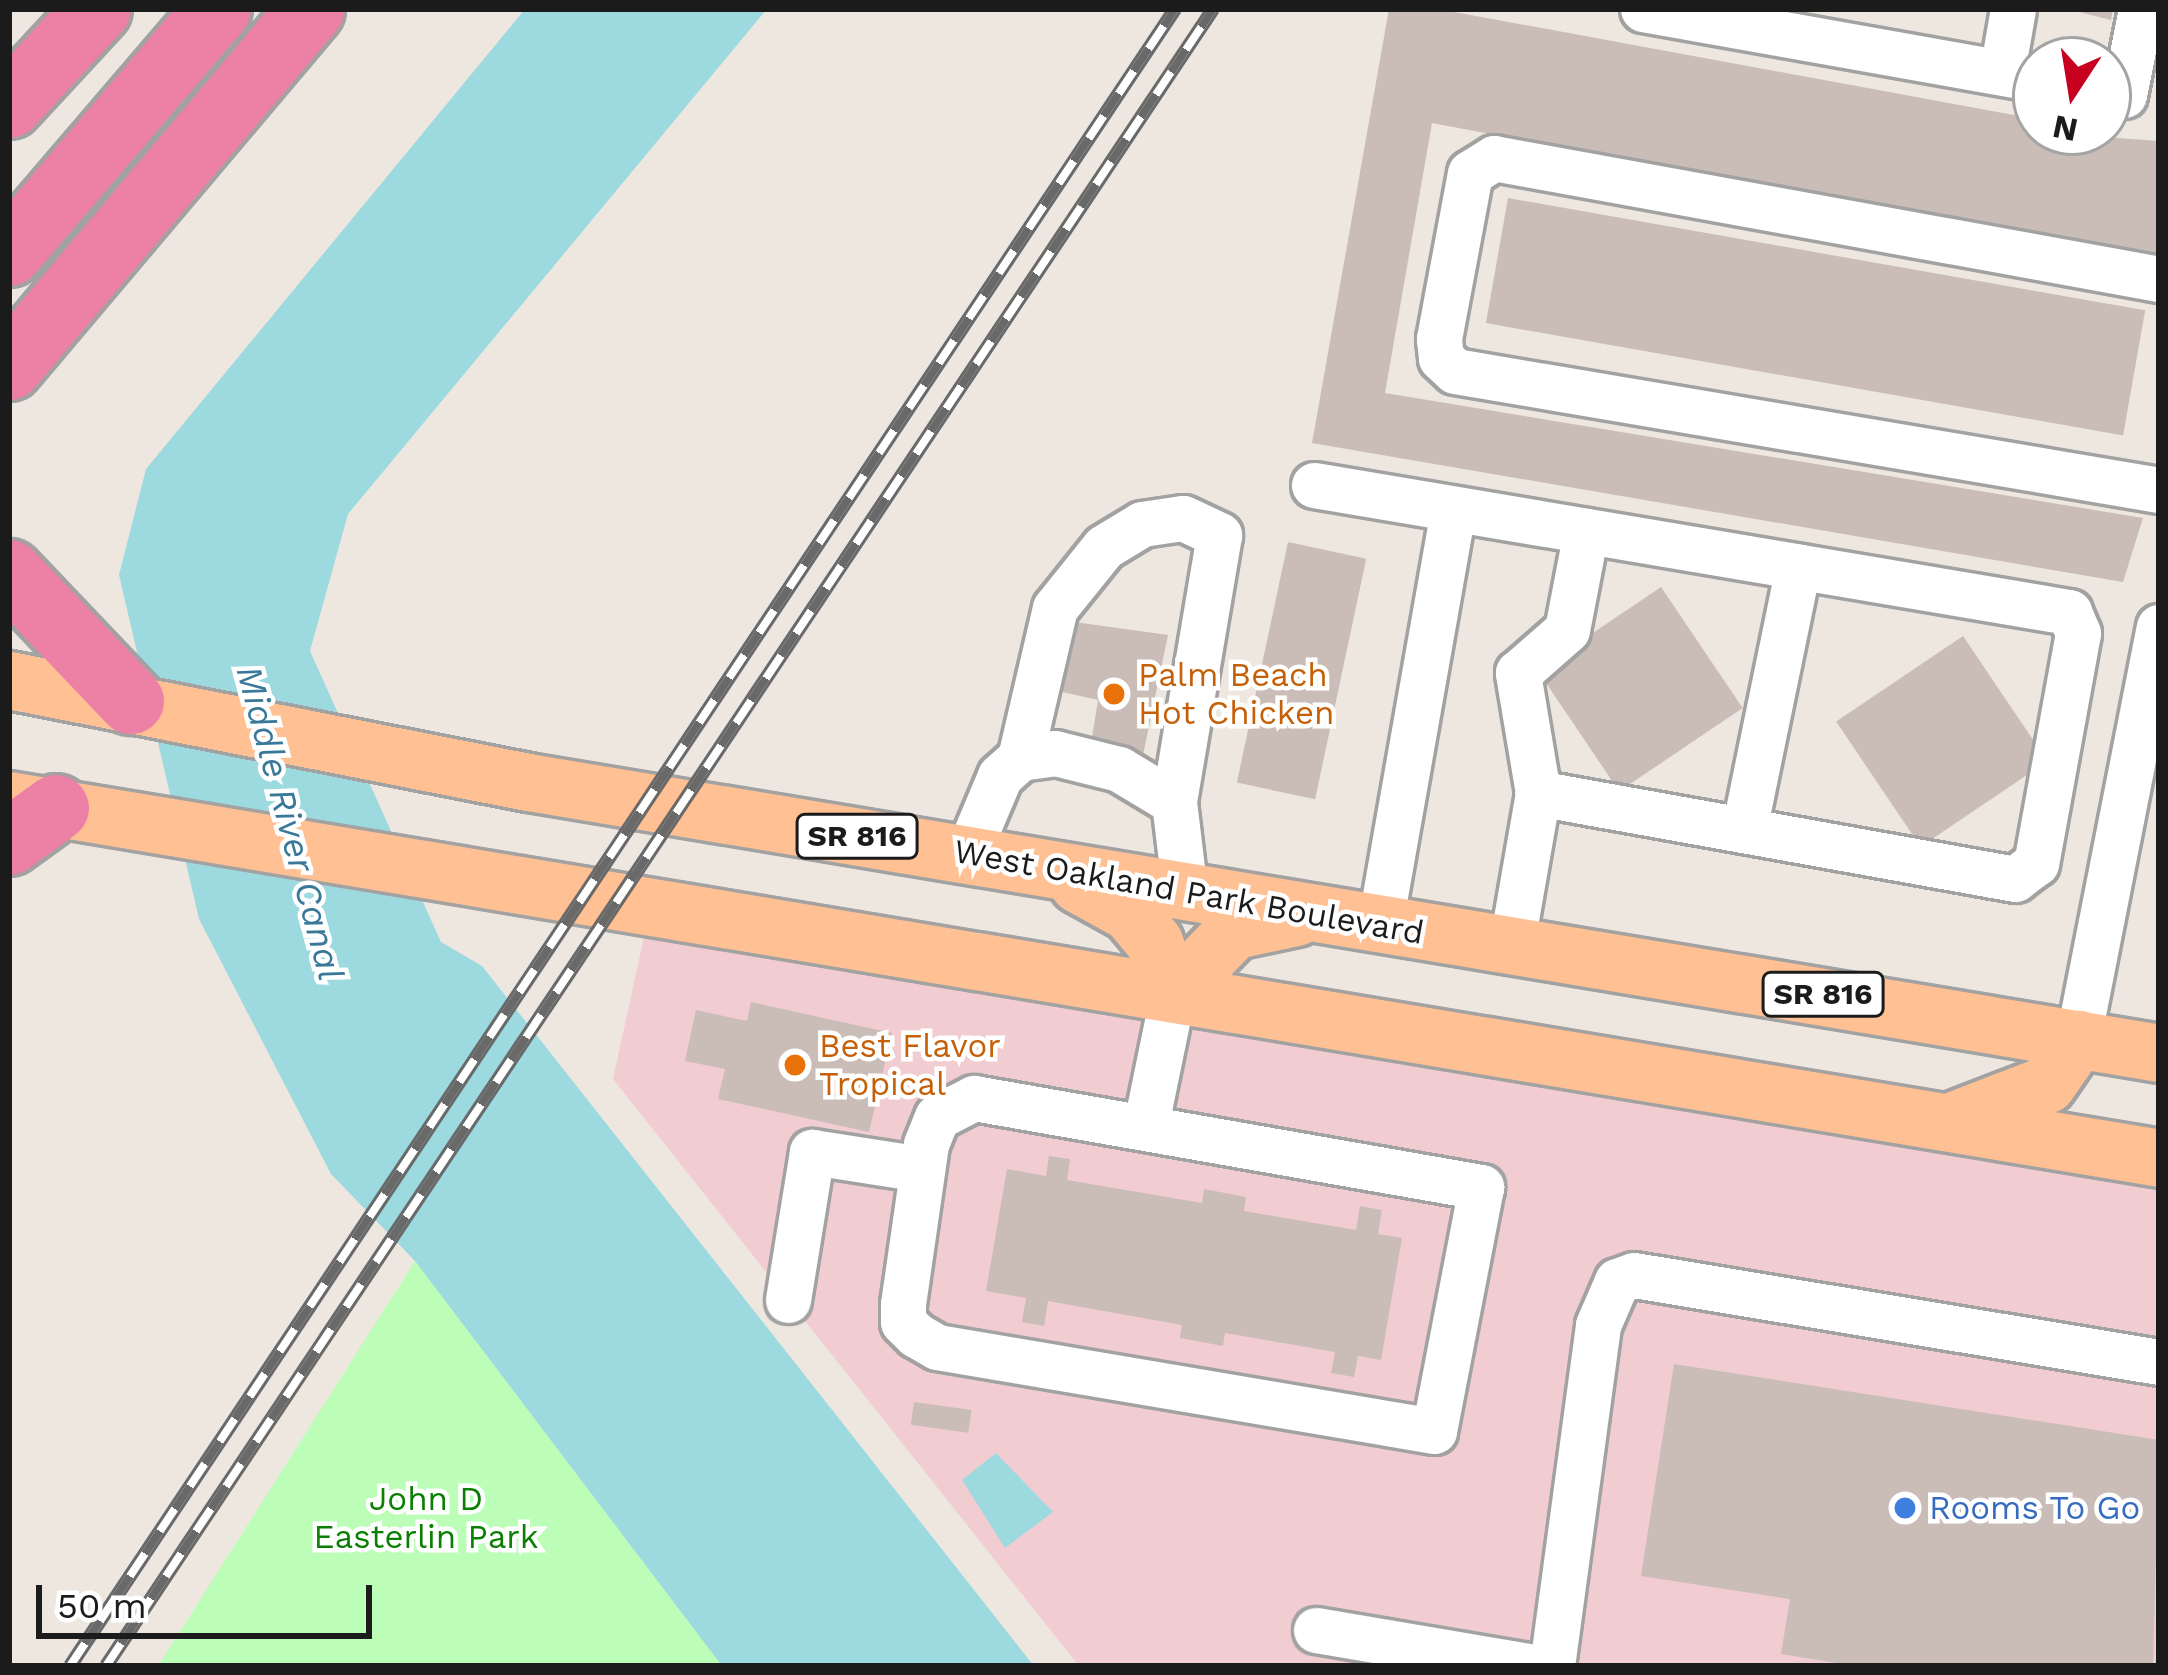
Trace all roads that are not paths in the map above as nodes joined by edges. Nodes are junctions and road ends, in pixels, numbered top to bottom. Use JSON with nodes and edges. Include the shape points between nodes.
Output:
{"nodes":[{"id":1,"x":98,"y":9,"type":"edge"},
{"id":2,"x":218,"y":9,"type":"edge"},
{"id":3,"x":311,"y":9,"type":"edge"},
{"id":4,"x":1643,"y":9,"type":"edge"},
{"id":5,"x":2141,"y":9,"type":"edge"},
{"id":6,"x":1746,"y":18,"type":"edge"},
{"id":7,"x":1875,"y":29,"type":"edge"},
{"id":8,"x":2012,"y":73,"type":"edge"},
{"id":9,"x":2132,"y":80,"type":"edge"},
{"id":10,"x":9,"y":105,"type":"edge"},
{"id":11,"x":9,"y":253,"type":"edge"},
{"id":12,"x":2159,"y":279,"type":"edge"},
{"id":13,"x":9,"y":367,"type":"edge"},
{"id":14,"x":1314,"y":485,"type":"dead end"},
{"id":15,"x":2159,"y":490,"type":"edge"},
{"id":16,"x":1453,"y":509,"type":"junction"},
{"id":17,"x":1586,"y":531,"type":"junction"},
{"id":18,"x":1798,"y":566,"type":"junction"},
{"id":19,"x":9,"y":573,"type":"edge"},
{"id":20,"x":2159,"y":627,"type":"edge"},
{"id":21,"x":9,"y":680,"type":"edge"},
{"id":22,"x":131,"y":701,"type":"junction"},
{"id":23,"x":1020,"y":758,"type":"junction"},
{"id":24,"x":1538,"y":793,"type":"junction"},
{"id":25,"x":1174,"y":802,"type":"junction"},
{"id":26,"x":45,"y":816,"type":"edge"},
{"id":27,"x":1744,"y":830,"type":"junction"},
{"id":28,"x":968,"y":854,"type":"junction"},
{"id":29,"x":1050,"y":869,"type":"junction"},
{"id":30,"x":1185,"y":893,"type":"junction"},
{"id":31,"x":1310,"y":914,"type":"junction"},
{"id":32,"x":1379,"y":924,"type":"junction"},
{"id":33,"x":1511,"y":948,"type":"junction"},
{"id":34,"x":1173,"y":993,"type":"junction"},
{"id":35,"x":2078,"y":1040,"type":"junction"},
{"id":36,"x":2159,"y":1053,"type":"edge"},
{"id":37,"x":1946,"y":1122,"type":"junction"},
{"id":38,"x":1146,"y":1124,"type":"junction"},
{"id":39,"x":2159,"y":1158,"type":"edge"},
{"id":40,"x":922,"y":1169,"type":"junction"},
{"id":41,"x":788,"y":1300,"type":"dead end"},
{"id":42,"x":2159,"y":1362,"type":"edge"},
{"id":43,"x":1316,"y":1630,"type":"dead end"},
{"id":44,"x":1528,"y":1666,"type":"edge"},
{"id":45,"x":1552,"y":1666,"type":"edge"}],
"edges":[{"from":1,"to":10,"type":"highway"},
{"from":2,"to":11,"type":"highway"},
{"from":3,"to":13,"type":"highway"},
{"from":4,"to":6,"type":"street"},
{"from":5,"to":9,"type":"street"},
{"from":6,"to":7,"type":"street"},
{"from":7,"to":8,"type":"street"},
{"from":12,"to":15,"type":"street","via":[[1494,158],[1470,173],[1438,339],[1455,371]]},
{"from":14,"to":16,"type":"street"},
{"from":16,"to":17,"type":"street"},
{"from":16,"to":32,"type":"street"},
{"from":17,"to":18,"type":"street"},
{"from":17,"to":24,"type":"street","via":[[1567,630],[1518,673]]},
{"from":18,"to":27,"type":"street"},
{"from":18,"to":27,"type":"street","via":[[2069,611],[2078,633],[2036,863],[2015,879]]},
{"from":19,"to":22,"type":"highway"},
{"from":20,"to":35,"type":"street"},
{"from":21,"to":22,"type":"main road","name":"West Oakland Park Boulevard","number":"SR 816"},
{"from":22,"to":28,"type":"main road","name":"West Oakland Park Boulevard","number":"SR 816","via":[[528,782]]},
{"from":23,"to":25,"type":"street","via":[[1055,753],[1119,769]]},
{"from":23,"to":25,"type":"street","via":[[1054,608],[1104,547],[1142,524],[1183,518],[1219,535]]},
{"from":23,"to":28,"type":"street","via":[[1000,776]]},
{"from":24,"to":27,"type":"street"},
{"from":24,"to":33,"type":"street"},
{"from":25,"to":30,"type":"street"},
{"from":26,"to":34,"type":"main road"},
{"from":28,"to":29,"type":"main road","name":"West Oakland Park Boulevard","number":"SR 816"},
{"from":29,"to":30,"type":"main road","name":"West Oakland Park Boulevard","number":"SR 816"},
{"from":29,"to":34,"type":"main road","via":[[1129,912],[1154,942]]},
{"from":30,"to":31,"type":"main road","name":"West Oakland Park Boulevard","number":"SR 816"},
{"from":31,"to":32,"type":"main road","name":"West Oakland Park Boulevard","number":"SR 816"},
{"from":31,"to":34,"type":"main road","via":[[1234,930]]},
{"from":32,"to":33,"type":"main road","name":"West Oakland Park Boulevard","number":"SR 816"},
{"from":33,"to":35,"type":"main road","name":"West Oakland Park Boulevard","number":"SR 816"},
{"from":34,"to":37,"type":"main road"},
{"from":34,"to":38,"type":"street"},
{"from":35,"to":36,"type":"main road","name":"West Oakland Park Boulevard","number":"SR 816"},
{"from":35,"to":37,"type":"main road","via":[[2047,1084]]},
{"from":37,"to":39,"type":"main road"},
{"from":38,"to":40,"type":"street","via":[[974,1098],[938,1118]]},
{"from":38,"to":40,"type":"street","via":[[1480,1186],[1434,1431],[938,1347],[903,1322]]},
{"from":40,"to":41,"type":"street","via":[[812,1152]]},
{"from":42,"to":45,"type":"street","via":[[1634,1275],[1617,1281],[1598,1325]]},
{"from":43,"to":44,"type":"street"}]}
